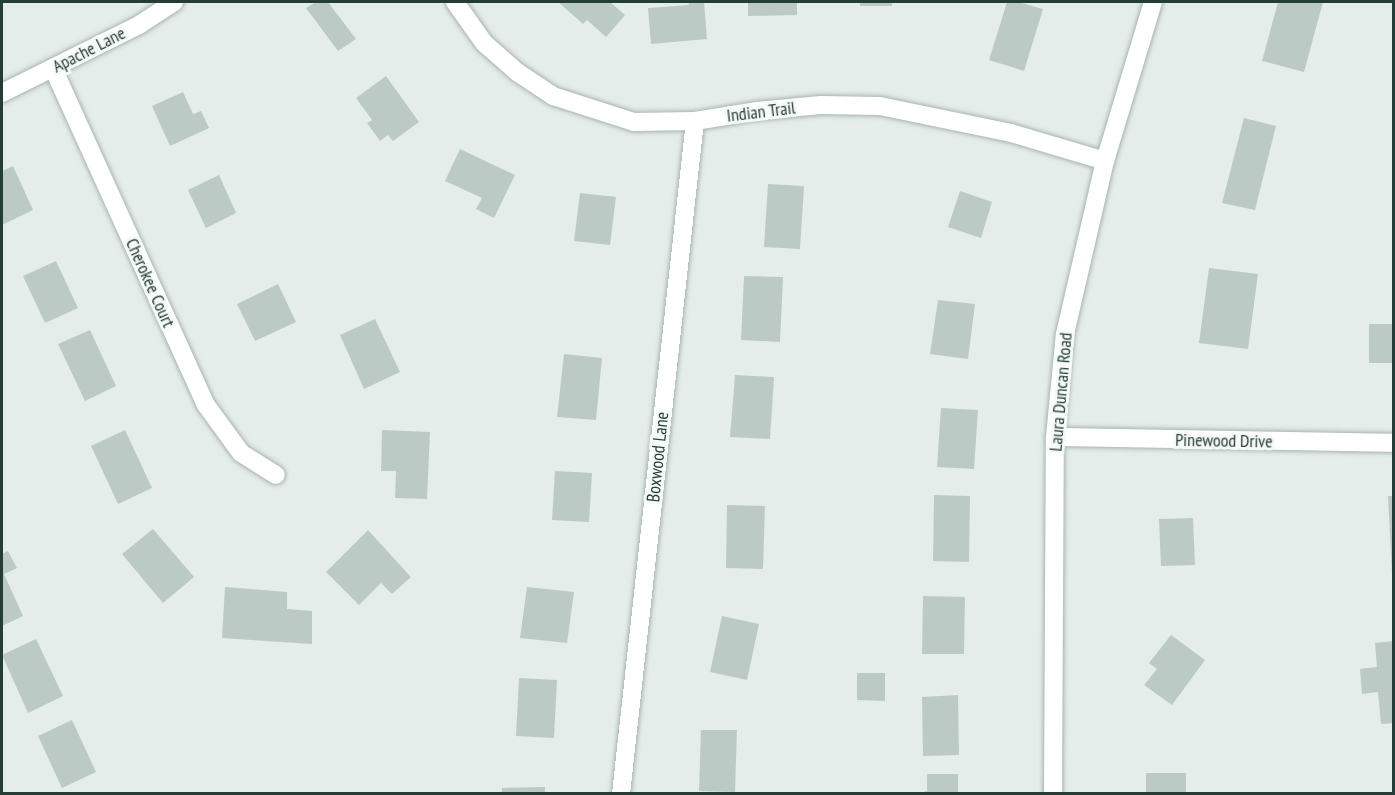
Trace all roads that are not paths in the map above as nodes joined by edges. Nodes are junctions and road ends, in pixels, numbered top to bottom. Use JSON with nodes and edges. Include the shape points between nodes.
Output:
{"nodes":[{"id":1,"x":174,"y":2,"type":"edge"},
{"id":2,"x":455,"y":2,"type":"edge"},
{"id":3,"x":1153,"y":2,"type":"edge"},
{"id":4,"x":53,"y":68,"type":"junction"},
{"id":5,"x":2,"y":93,"type":"edge"},
{"id":6,"x":695,"y":121,"type":"junction"},
{"id":7,"x":1105,"y":160,"type":"junction"},
{"id":8,"x":1055,"y":437,"type":"junction"},
{"id":9,"x":1394,"y":443,"type":"edge"},
{"id":10,"x":276,"y":475,"type":"dead end"},
{"id":11,"x":621,"y":794,"type":"edge"},
{"id":12,"x":1053,"y":794,"type":"edge"}],
"edges":[{"from":1,"to":4,"type":"street","name":"Apache Lane","via":[[139,25]]},
{"from":2,"to":6,"type":"street","name":"Indian Trail","via":[[484,43],[553,96],[634,122]]},
{"from":3,"to":7,"type":"street","name":"Laura Duncan Road"},
{"from":4,"to":5,"type":"street","name":"Apache Lane"},
{"from":4,"to":10,"type":"street","name":"Cherokee Court","via":[[206,405],[241,453]]},
{"from":6,"to":7,"type":"street","name":"Indian Trail","via":[[820,105],[880,106],[1011,133]]},
{"from":6,"to":11,"type":"street","name":"Boxwood Lane"},
{"from":7,"to":8,"type":"street","name":"Laura Duncan Road","via":[[1065,334]]},
{"from":8,"to":9,"type":"street","name":"Pinewood Drive"},
{"from":8,"to":12,"type":"street","name":"Laura Duncan Road"}]}
